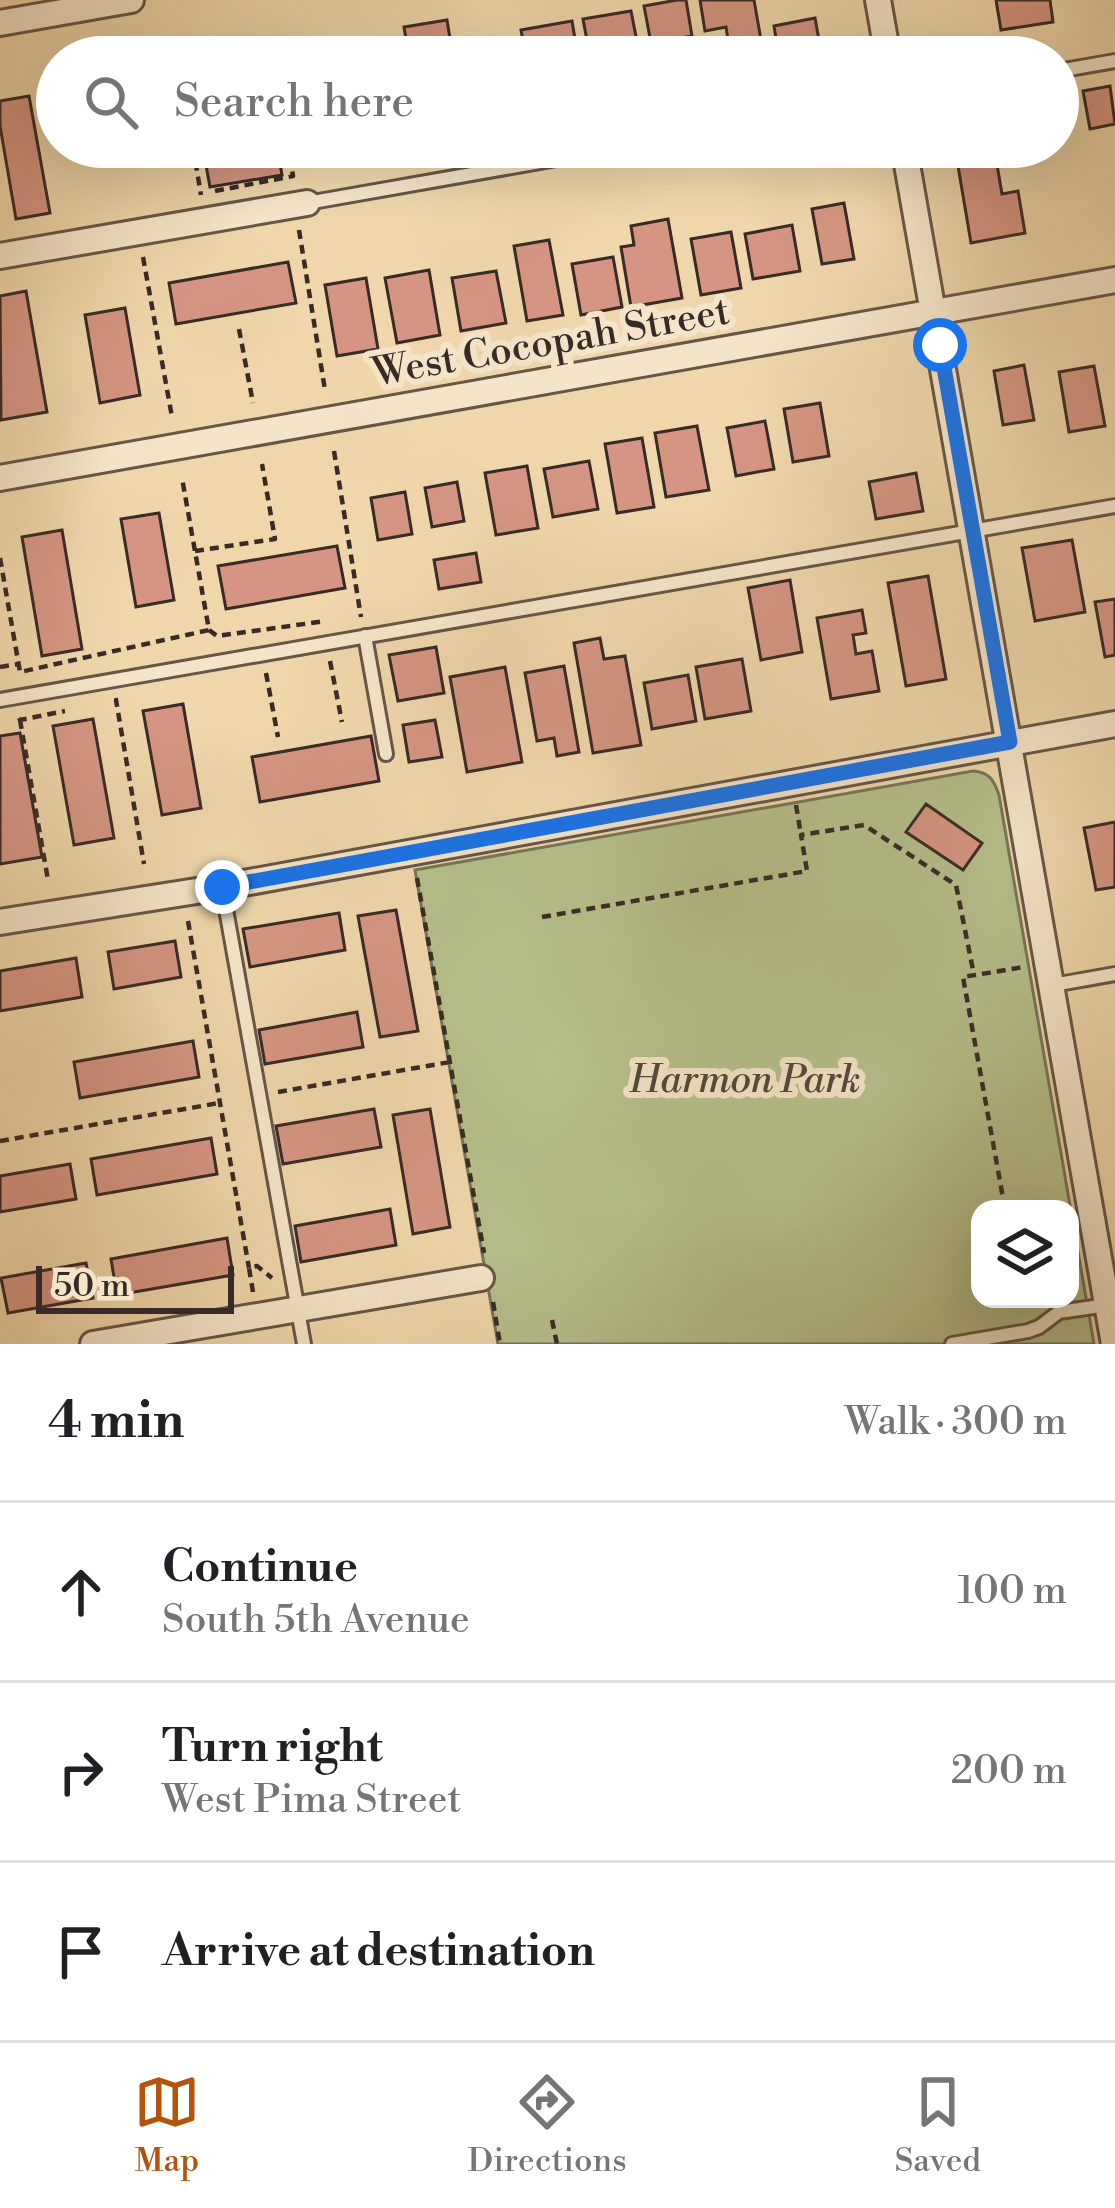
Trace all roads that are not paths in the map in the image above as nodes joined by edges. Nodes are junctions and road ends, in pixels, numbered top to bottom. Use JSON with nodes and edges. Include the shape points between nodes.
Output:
{"nodes":[{"id":1,"x":131,"y":0,"type":"edge"},
{"id":2,"x":878,"y":0,"type":"edge"},
{"id":3,"x":0,"y":23,"type":"edge"},
{"id":4,"x":884,"y":36,"type":"edge"},
{"id":5,"x":1115,"y":61,"type":"edge"},
{"id":6,"x":1079,"y":67,"type":"edge"},
{"id":7,"x":519,"y":168,"type":"edge"},
{"id":8,"x":908,"y":168,"type":"edge"},
{"id":9,"x":302,"y":211,"type":"joint"},
{"id":10,"x":0,"y":256,"type":"edge"},
{"id":11,"x":1115,"y":280,"type":"edge"},
{"id":12,"x":934,"y":311,"type":"junction"},
{"id":13,"x":0,"y":478,"type":"edge"},
{"id":14,"x":1115,"y":506,"type":"edge"},
{"id":15,"x":971,"y":531,"type":"junction"},
{"id":16,"x":365,"y":636,"type":"junction"},
{"id":17,"x":0,"y":700,"type":"edge"},
{"id":18,"x":1115,"y":724,"type":"edge"},
{"id":19,"x":1010,"y":742,"type":"junction"},
{"id":20,"x":386,"y":754,"type":"dead end"},
{"id":21,"x":222,"y":887,"type":"junction"},
{"id":22,"x":0,"y":922,"type":"edge"},
{"id":23,"x":1050,"y":974,"type":"junction"},
{"id":24,"x":1115,"y":974,"type":"edge"},
{"id":25,"x":1107,"y":1268,"type":"edge"},
{"id":26,"x":486,"y":1277,"type":"road end"},
{"id":27,"x":1106,"y":1305,"type":"junction"},
{"id":28,"x":297,"y":1309,"type":"junction"},
{"id":29,"x":93,"y":1344,"type":"edge"},
{"id":30,"x":304,"y":1344,"type":"edge"},
{"id":31,"x":952,"y":1344,"type":"edge"},
{"id":32,"x":1114,"y":1344,"type":"edge"}],
"edges":[{"from":1,"to":3,"type":"street"},
{"from":2,"to":4,"type":"street"},
{"from":5,"to":6,"type":"lane"},
{"from":7,"to":9,"type":"lane"},
{"from":8,"to":12,"type":"street"},
{"from":9,"to":10,"type":"street"},
{"from":11,"to":12,"type":"street","name":"West Cocopah Street"},
{"from":12,"to":13,"type":"street","name":"West Cocopah Street"},
{"from":12,"to":15,"type":"street"},
{"from":14,"to":15,"type":"lane"},
{"from":15,"to":16,"type":"lane"},
{"from":15,"to":19,"type":"street"},
{"from":16,"to":17,"type":"lane"},
{"from":16,"to":20,"type":"lane"},
{"from":18,"to":19,"type":"street"},
{"from":19,"to":21,"type":"street"},
{"from":19,"to":23,"type":"street"},
{"from":21,"to":22,"type":"street"},
{"from":21,"to":28,"type":"lane"},
{"from":23,"to":24,"type":"lane"},
{"from":23,"to":25,"type":"street"},
{"from":25,"to":27,"type":"street"},
{"from":26,"to":28,"type":"street"},
{"from":27,"to":31,"type":"lane"},
{"from":27,"to":32,"type":"street"},
{"from":28,"to":29,"type":"street"},
{"from":28,"to":30,"type":"lane"}]}
